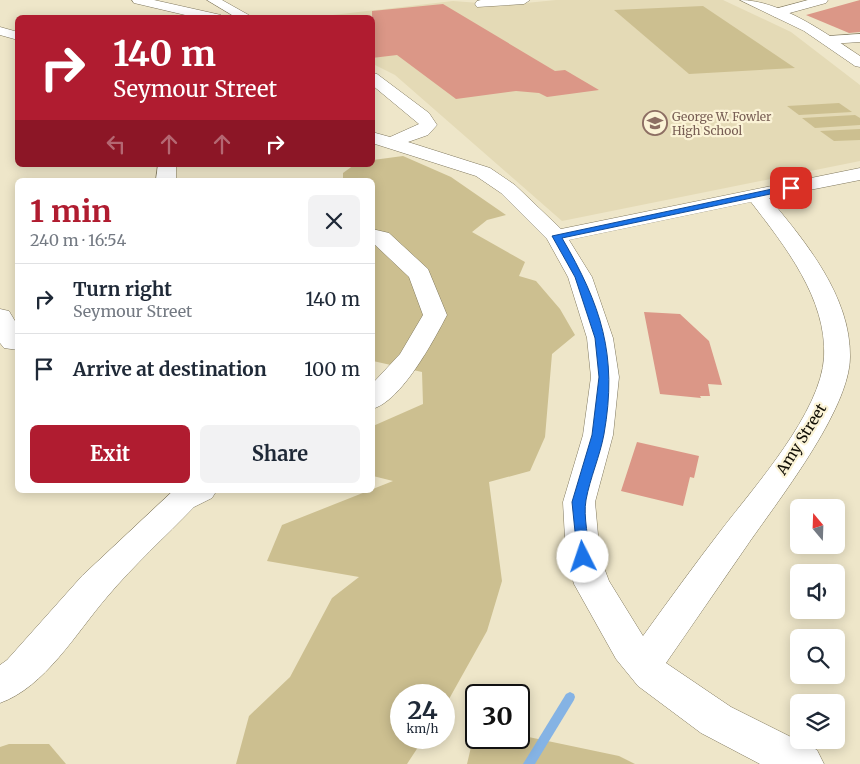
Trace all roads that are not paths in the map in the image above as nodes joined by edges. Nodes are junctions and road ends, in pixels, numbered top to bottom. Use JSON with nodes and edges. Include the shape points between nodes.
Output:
{"nodes":[{"id":1,"x":138,"y":0,"type":"edge"},
{"id":2,"x":213,"y":0,"type":"edge"},
{"id":3,"x":524,"y":0,"type":"edge"},
{"id":4,"x":746,"y":0,"type":"edge"},
{"id":5,"x":822,"y":0,"type":"edge"},
{"id":6,"x":481,"y":4,"type":"dead end"},
{"id":7,"x":776,"y":6,"type":"edge"},
{"id":8,"x":203,"y":15,"type":"edge"},
{"id":9,"x":244,"y":15,"type":"edge"},
{"id":10,"x":0,"y":31,"type":"edge"},
{"id":11,"x":15,"y":35,"type":"edge"},
{"id":12,"x":860,"y":38,"type":"edge"},
{"id":13,"x":829,"y":40,"type":"junction"},
{"id":14,"x":860,"y":63,"type":"edge"},
{"id":15,"x":375,"y":79,"type":"edge"},
{"id":16,"x":375,"y":138,"type":"edge"},
{"id":17,"x":392,"y":142,"type":"junction"},
{"id":18,"x":860,"y":174,"type":"edge"},
{"id":19,"x":756,"y":195,"type":"junction"},
{"id":20,"x":375,"y":235,"type":"edge"},
{"id":21,"x":556,"y":236,"type":"junction"},
{"id":22,"x":15,"y":312,"type":"edge"},
{"id":23,"x":0,"y":315,"type":"edge"},
{"id":24,"x":15,"y":343,"type":"edge"},
{"id":25,"x":375,"y":398,"type":"edge"},
{"id":26,"x":195,"y":493,"type":"edge"},
{"id":27,"x":644,"y":664,"type":"junction"},
{"id":28,"x":0,"y":686,"type":"edge"},
{"id":29,"x":802,"y":764,"type":"edge"}],
"edges":[{"from":1,"to":8,"type":"street"},
{"from":2,"to":9,"type":"street"},
{"from":3,"to":6,"type":"street"},
{"from":4,"to":7,"type":"street"},
{"from":5,"to":7,"type":"street"},
{"from":7,"to":13,"type":"street"},
{"from":10,"to":11,"type":"street"},
{"from":12,"to":13,"type":"street"},
{"from":13,"to":14,"type":"street"},
{"from":15,"to":17,"type":"street","via":[[423,117],[428,125],[422,131]]},
{"from":16,"to":17,"type":"street"},
{"from":17,"to":21,"type":"street","via":[[483,172],[508,189]]},
{"from":18,"to":19,"type":"street"},
{"from":19,"to":21,"type":"street"},
{"from":19,"to":27,"type":"street","name":"Amy Street","via":[[784,229],[815,276],[832,324],[837,359],[827,398],[780,474]]},
{"from":20,"to":25,"type":"street","via":[[420,274],[436,315],[411,358]]},
{"from":21,"to":27,"type":"street","via":[[580,277],[600,338],[605,377],[598,435],[579,502],[583,557],[592,584],[630,648]]},
{"from":22,"to":23,"type":"street"},
{"from":23,"to":24,"type":"street"},
{"from":26,"to":28,"type":"street","via":[[183,499],[95,586],[21,672]]},
{"from":27,"to":29,"type":"street","via":[[652,674],[716,720]]}]}
